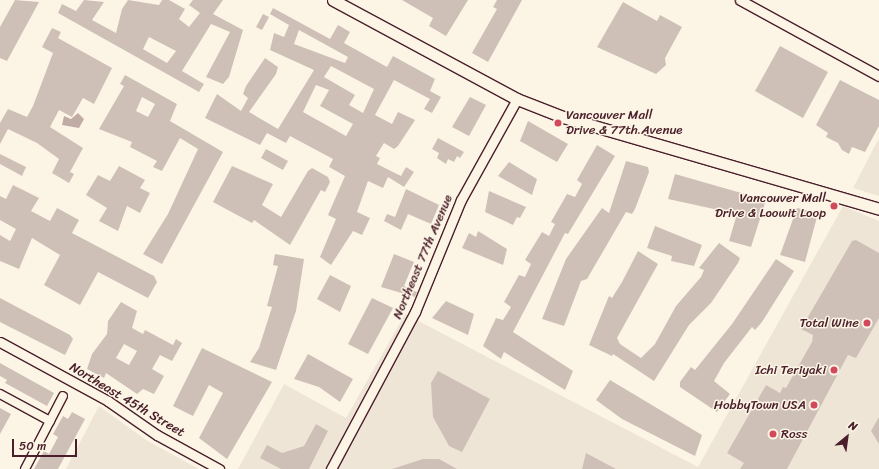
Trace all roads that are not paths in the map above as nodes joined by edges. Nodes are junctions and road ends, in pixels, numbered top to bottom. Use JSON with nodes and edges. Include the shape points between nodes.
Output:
{"nodes":[{"id":1,"x":333,"y":0,"type":"edge"},
{"id":2,"x":740,"y":0,"type":"edge"},
{"id":3,"x":879,"y":76,"type":"edge"},
{"id":4,"x":517,"y":99,"type":"junction"},
{"id":5,"x":879,"y":209,"type":"edge"},
{"id":6,"x":0,"y":342,"type":"edge"},
{"id":7,"x":0,"y":394,"type":"edge"},
{"id":8,"x":63,"y":396,"type":"dead end"},
{"id":9,"x":50,"y":421,"type":"junction"},
{"id":10,"x":25,"y":469,"type":"edge"},
{"id":11,"x":219,"y":469,"type":"edge"},
{"id":12,"x":331,"y":469,"type":"edge"}],
"edges":[{"from":1,"to":4,"type":"main road"},
{"from":2,"to":3,"type":"street"},
{"from":4,"to":5,"type":"main road","via":[[611,133]]},
{"from":4,"to":12,"type":"street","name":"Northeast 77th Avenue","via":[[461,200],[415,312]]},
{"from":6,"to":11,"type":"street","name":"Northeast 45th Street","via":[[108,401],[157,435]]},
{"from":7,"to":9,"type":"street"},
{"from":8,"to":9,"type":"street"},
{"from":9,"to":10,"type":"street"}]}
